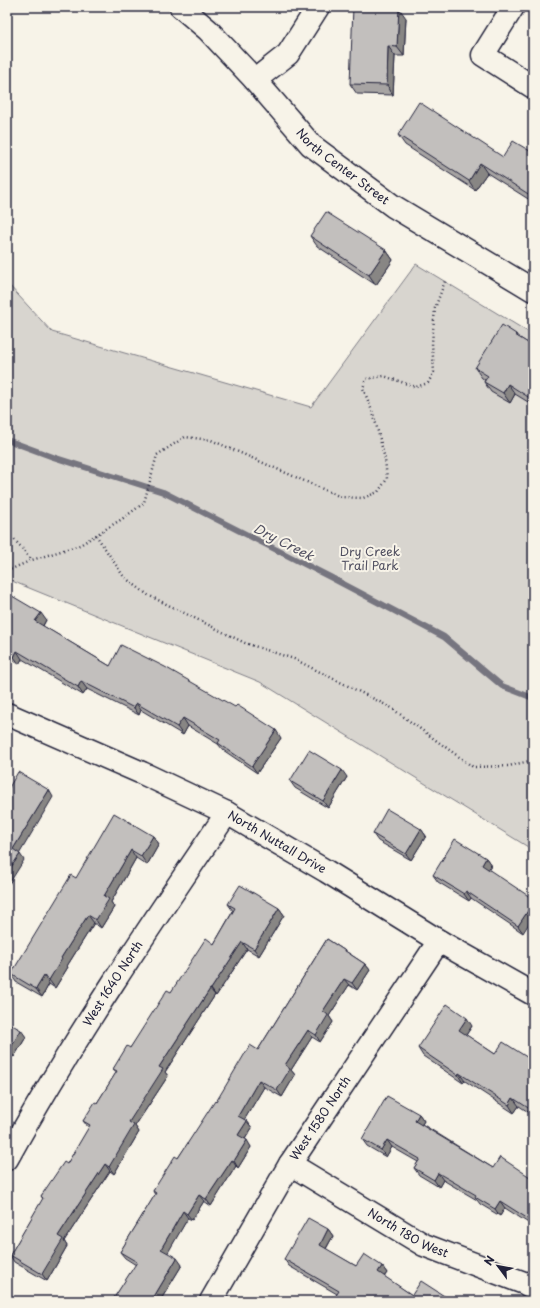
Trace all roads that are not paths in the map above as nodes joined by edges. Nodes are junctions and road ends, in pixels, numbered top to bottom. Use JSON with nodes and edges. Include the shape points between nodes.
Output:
{"nodes":[{"id":1,"x":181,"y":7,"type":"edge"},
{"id":2,"x":318,"y":7,"type":"edge"},
{"id":3,"x":513,"y":7,"type":"edge"},
{"id":4,"x":255,"y":80,"type":"junction"},
{"id":5,"x":533,"y":87,"type":"edge"},
{"id":6,"x":533,"y":290,"type":"edge"},
{"id":7,"x":7,"y":714,"type":"edge"},
{"id":8,"x":227,"y":813,"type":"junction"},
{"id":9,"x":439,"y":941,"type":"junction"},
{"id":10,"x":533,"y":994,"type":"edge"},
{"id":11,"x":7,"y":1159,"type":"edge"},
{"id":12,"x":290,"y":1164,"type":"junction"},
{"id":13,"x":533,"y":1288,"type":"edge"},
{"id":14,"x":211,"y":1301,"type":"edge"}],
"edges":[{"from":1,"to":4,"type":"street","name":"North Center Street","via":[[208,30]]},
{"from":2,"to":4,"type":"street","via":[[288,54]]},
{"from":3,"to":5,"type":"street","via":[[482,55]]},
{"from":4,"to":6,"type":"street","name":"North Center Street","via":[[311,145],[393,206]]},
{"from":7,"to":8,"type":"street","name":"North Nuttall Drive"},
{"from":8,"to":9,"type":"street","name":"North Nuttall Drive"},
{"from":8,"to":11,"type":"street","name":"West 1640 North","via":[[126,961],[37,1105]]},
{"from":9,"to":10,"type":"street","name":"North Nuttall Drive"},
{"from":9,"to":12,"type":"street","name":"West 1580 North"},
{"from":12,"to":13,"type":"street","name":"North 180 West","via":[[424,1245]]},
{"from":12,"to":14,"type":"street","name":"West 1580 North"}]}
